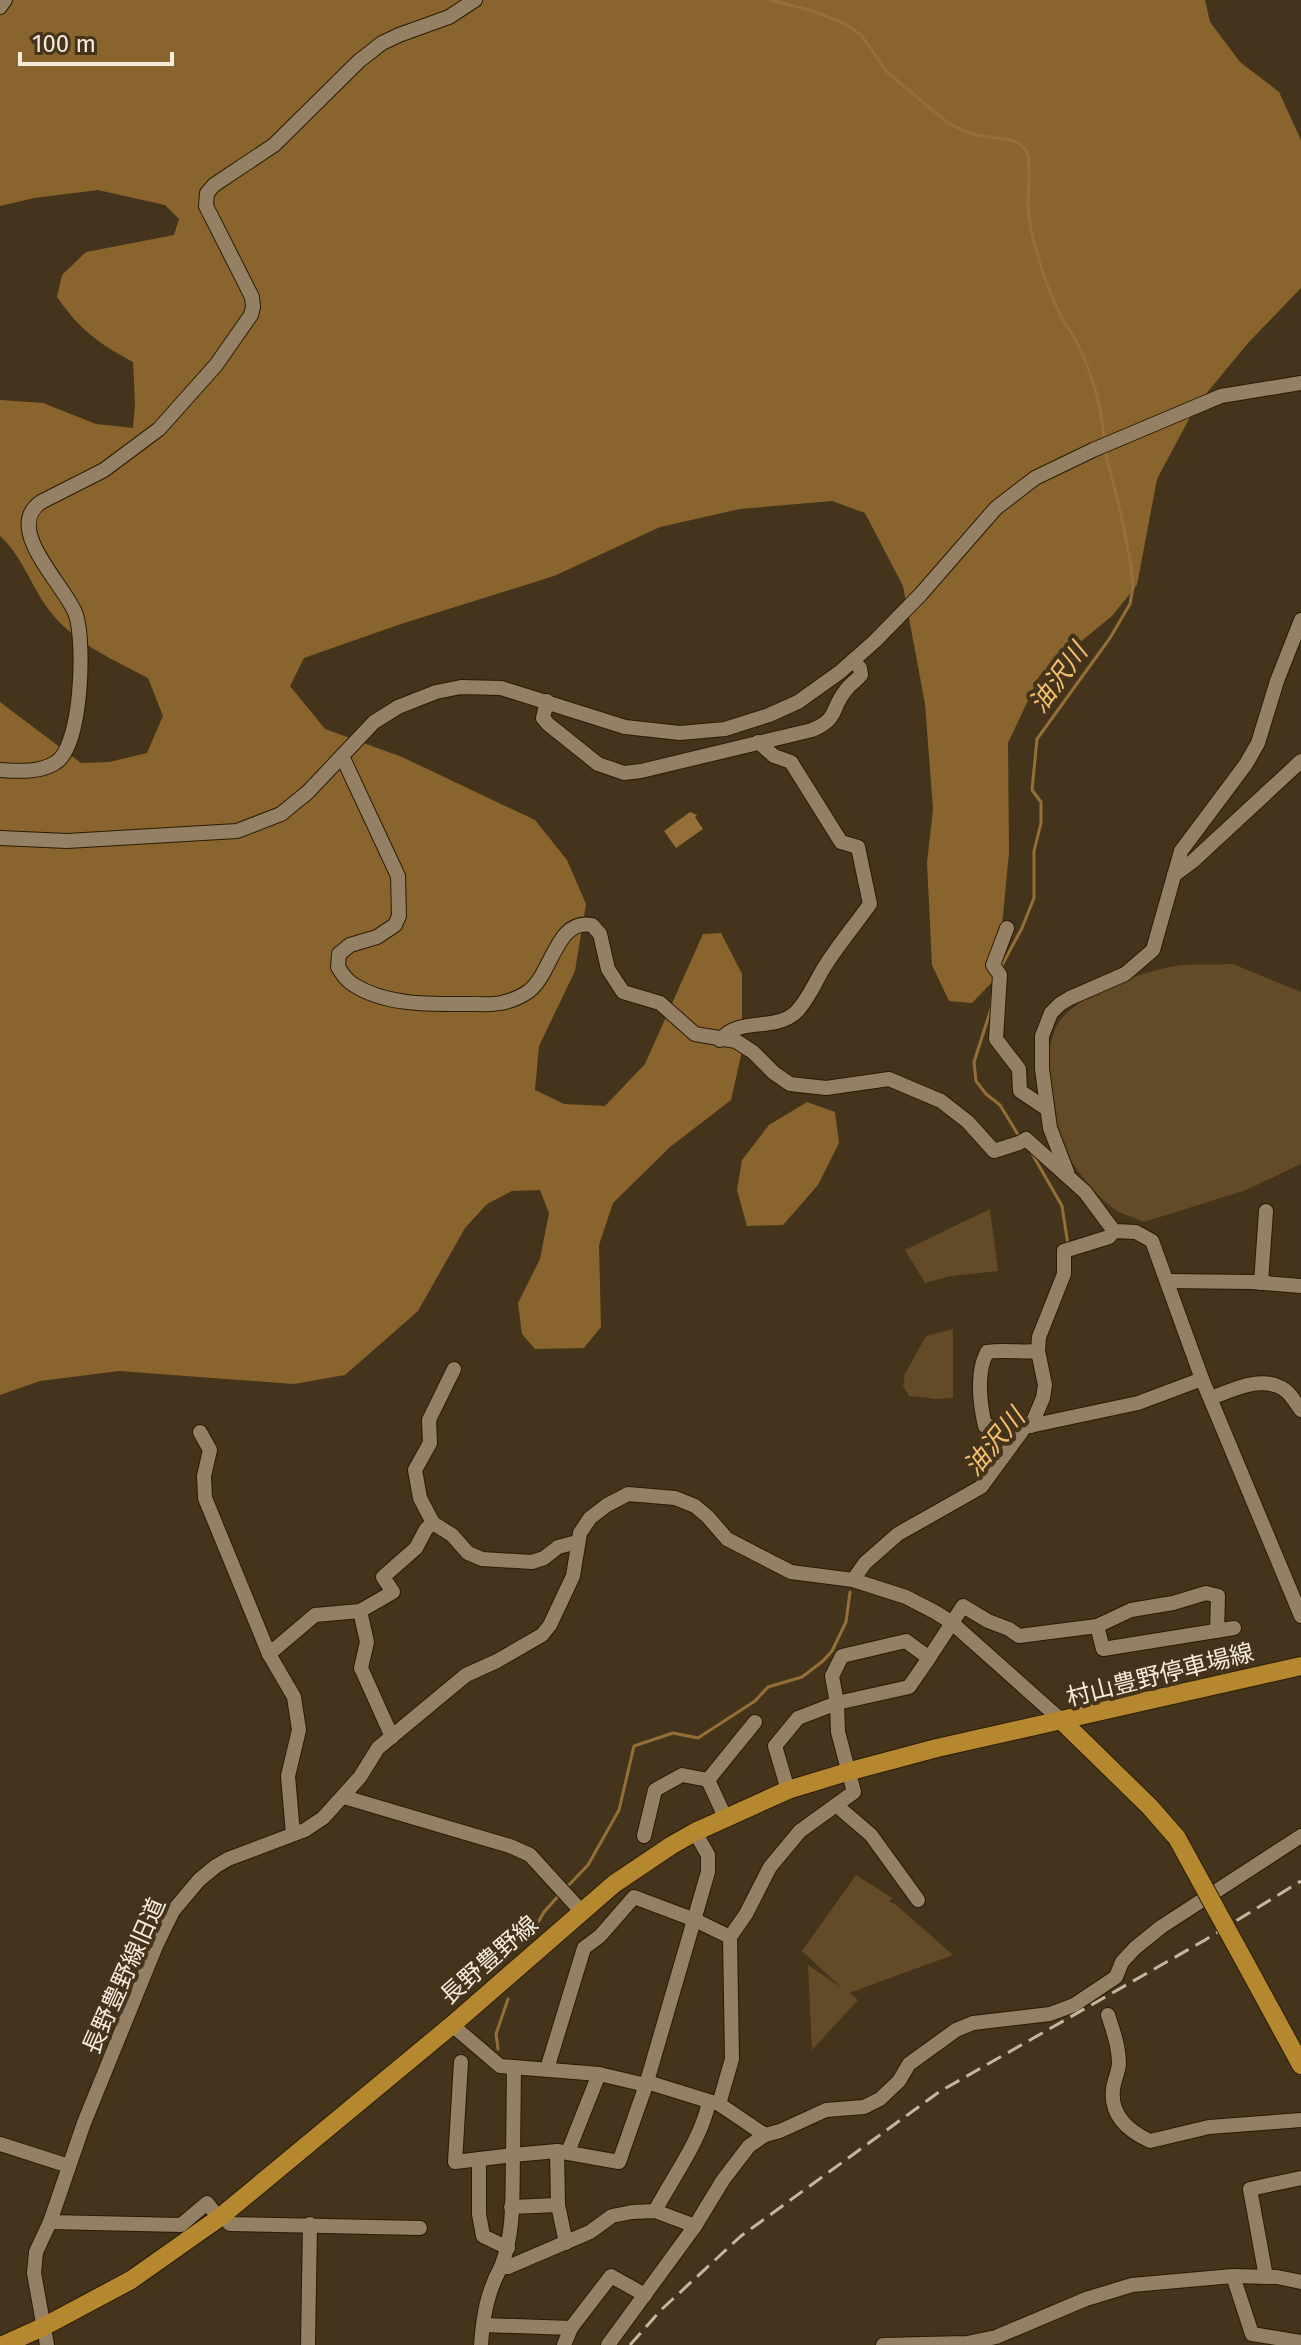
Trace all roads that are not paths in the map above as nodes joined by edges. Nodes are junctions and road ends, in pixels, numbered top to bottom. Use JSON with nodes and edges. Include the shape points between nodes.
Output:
{"nodes":[{"id":1,"x":475,"y":0,"type":"edge"},
{"id":2,"x":1301,"y":383,"type":"edge"},
{"id":3,"x":1301,"y":620,"type":"edge"},
{"id":4,"x":853,"y":661,"type":"junction"},
{"id":5,"x":547,"y":701,"type":"junction"},
{"id":6,"x":758,"y":742,"type":"junction"},
{"id":7,"x":342,"y":756,"type":"junction"},
{"id":8,"x":1301,"y":761,"type":"edge"},
{"id":9,"x":0,"y":770,"type":"edge"},
{"id":10,"x":0,"y":838,"type":"edge"},
{"id":11,"x":1174,"y":875,"type":"junction"},
{"id":12,"x":1007,"y":928,"type":"dead end"},
{"id":13,"x":720,"y":1040,"type":"junction"},
{"id":14,"x":1047,"y":1109,"type":"junction"},
{"id":15,"x":1068,"y":1174,"type":"junction"},
{"id":16,"x":1266,"y":1211,"type":"dead end"},
{"id":17,"x":1114,"y":1231,"type":"junction"},
{"id":18,"x":1168,"y":1281,"type":"junction"},
{"id":19,"x":1261,"y":1283,"type":"junction"},
{"id":20,"x":1301,"y":1286,"type":"edge"},
{"id":21,"x":1038,"y":1351,"type":"junction"},
{"id":22,"x":454,"y":1369,"type":"dead end"},
{"id":23,"x":1202,"y":1379,"type":"junction"},
{"id":24,"x":1211,"y":1398,"type":"junction"},
{"id":25,"x":1301,"y":1410,"type":"edge"},
{"id":26,"x":1031,"y":1426,"type":"junction"},
{"id":27,"x":200,"y":1432,"type":"dead end"},
{"id":28,"x":433,"y":1523,"type":"junction"},
{"id":29,"x":577,"y":1542,"type":"junction"},
{"id":30,"x":853,"y":1580,"type":"junction"},
{"id":31,"x":1297,"y":1591,"type":"edge"},
{"id":32,"x":360,"y":1611,"type":"junction"},
{"id":33,"x":1301,"y":1616,"type":"edge"},
{"id":34,"x":951,"y":1622,"type":"junction"},
{"id":35,"x":1097,"y":1626,"type":"junction"},
{"id":36,"x":1234,"y":1628,"type":"dead end"},
{"id":37,"x":1217,"y":1631,"type":"junction"},
{"id":38,"x":269,"y":1654,"type":"junction"},
{"id":39,"x":929,"y":1658,"type":"junction"},
{"id":40,"x":1301,"y":1666,"type":"edge"},
{"id":41,"x":837,"y":1703,"type":"junction"},
{"id":42,"x":1061,"y":1720,"type":"junction"},
{"id":43,"x":755,"y":1722,"type":"dead end"},
{"id":44,"x":392,"y":1737,"type":"junction"},
{"id":45,"x":847,"y":1772,"type":"junction"},
{"id":46,"x":708,"y":1780,"type":"junction"},
{"id":47,"x":788,"y":1790,"type":"junction"},
{"id":48,"x":344,"y":1797,"type":"junction"},
{"id":49,"x":836,"y":1805,"type":"junction"},
{"id":50,"x":725,"y":1817,"type":"junction"},
{"id":51,"x":695,"y":1832,"type":"junction"},
{"id":52,"x":293,"y":1834,"type":"junction"},
{"id":53,"x":644,"y":1836,"type":"dead end"},
{"id":54,"x":1301,"y":1836,"type":"edge"},
{"id":55,"x":918,"y":1900,"type":"dead end"},
{"id":56,"x":576,"y":1906,"type":"junction"},
{"id":57,"x":695,"y":1920,"type":"junction"},
{"id":58,"x":730,"y":1937,"type":"junction"},
{"id":59,"x":1108,"y":2015,"type":"dead end"},
{"id":60,"x":452,"y":2025,"type":"junction"},
{"id":61,"x":461,"y":2062,"type":"dead end"},
{"id":62,"x":1301,"y":2065,"type":"edge"},
{"id":63,"x":514,"y":2067,"type":"junction"},
{"id":64,"x":547,"y":2069,"type":"junction"},
{"id":65,"x":599,"y":2074,"type":"junction"},
{"id":66,"x":646,"y":2083,"type":"junction"},
{"id":67,"x":714,"y":2103,"type":"junction"},
{"id":68,"x":1301,"y":2120,"type":"edge"},
{"id":69,"x":765,"y":2135,"type":"junction"},
{"id":70,"x":0,"y":2144,"type":"edge"},
{"id":71,"x":563,"y":2152,"type":"junction"},
{"id":72,"x":513,"y":2155,"type":"junction"},
{"id":73,"x":479,"y":2159,"type":"junction"},
{"id":74,"x":69,"y":2166,"type":"junction"},
{"id":75,"x":1301,"y":2178,"type":"edge"},
{"id":76,"x":558,"y":2205,"type":"junction"},
{"id":77,"x":511,"y":2207,"type":"junction"},
{"id":78,"x":655,"y":2211,"type":"junction"},
{"id":79,"x":221,"y":2216,"type":"junction"},
{"id":80,"x":50,"y":2222,"type":"junction"},
{"id":81,"x":310,"y":2224,"type":"junction"},
{"id":82,"x":695,"y":2226,"type":"junction"},
{"id":83,"x":420,"y":2228,"type":"dead end"},
{"id":84,"x":566,"y":2243,"type":"junction"},
{"id":85,"x":504,"y":2247,"type":"junction"},
{"id":86,"x":501,"y":2267,"type":"junction"},
{"id":87,"x":1233,"y":2276,"type":"junction"},
{"id":88,"x":1266,"y":2277,"type":"junction"},
{"id":89,"x":1301,"y":2282,"type":"edge"},
{"id":90,"x":645,"y":2295,"type":"junction"},
{"id":91,"x":483,"y":2325,"type":"junction"},
{"id":92,"x":571,"y":2328,"type":"junction"},
{"id":93,"x":45,"y":2336,"type":"edge"},
{"id":94,"x":1301,"y":2342,"type":"edge"},
{"id":95,"x":3,"y":2345,"type":"edge"},
{"id":96,"x":308,"y":2345,"type":"edge"},
{"id":97,"x":481,"y":2345,"type":"edge"},
{"id":98,"x":564,"y":2345,"type":"edge"},
{"id":99,"x":608,"y":2345,"type":"edge"},
{"id":100,"x":883,"y":2345,"type":"edge"}],
"edges":[{"from":1,"to":9,"type":"street","via":[[449,17],[382,43],[274,145],[207,193],[206,206],[252,297],[253,312],[216,365],[159,429],[104,470],[33,510],[28,523],[31,540],[77,617],[78,706],[71,742],[56,763]]},
{"from":2,"to":4,"type":"street","via":[[1221,396],[1035,478],[996,508]]},
{"from":3,"to":11,"type":"street","via":[[1258,743],[1181,851]]},
{"from":4,"to":5,"type":"street","via":[[798,702],[725,729],[680,733],[625,727]]},
{"from":4,"to":6,"type":"street","via":[[861,675],[825,724]]},
{"from":5,"to":6,"type":"street","via":[[543,718],[548,724],[598,764],[624,773]]},
{"from":5,"to":7,"type":"street","via":[[501,688],[436,692],[374,722]]},
{"from":6,"to":13,"type":"street","via":[[791,762],[841,842],[858,847],[870,904],[795,1013],[739,1027]]},
{"from":7,"to":10,"type":"street","via":[[281,814],[237,831],[67,841]]},
{"from":7,"to":13,"type":"street","via":[[398,876],[396,924],[339,954],[338,967],[353,985],[394,999],[499,1004],[531,989],[567,930],[587,923],[598,929],[606,964],[623,992],[660,1003],[695,1034]]},
{"from":8,"to":11,"type":"street"},
{"from":11,"to":14,"type":"street","via":[[1153,950],[1125,974],[1070,998],[1051,1013],[1042,1036]]},
{"from":12,"to":14,"type":"street","via":[[996,970],[996,1039],[1019,1069],[1020,1091]]},
{"from":13,"to":15,"type":"street","via":[[736,1041],[790,1084],[826,1088],[889,1079],[941,1101],[994,1151],[1022,1141]]},
{"from":14,"to":15,"type":"street"},
{"from":15,"to":17,"type":"street"},
{"from":16,"to":19,"type":"street"},
{"from":17,"to":18,"type":"street","via":[[1136,1232],[1152,1241]]},
{"from":17,"to":21,"type":"street","via":[[1068,1249]]},
{"from":18,"to":19,"type":"street"},
{"from":18,"to":23,"type":"street"},
{"from":19,"to":20,"type":"street"},
{"from":21,"to":26,"type":"street","via":[[1045,1385]]},
{"from":21,"to":26,"type":"street","via":[[987,1352],[981,1377],[985,1426]]},
{"from":22,"to":28,"type":"street","via":[[429,1420],[430,1443],[415,1470],[420,1498]]},
{"from":23,"to":24,"type":"street"},
{"from":23,"to":26,"type":"street","via":[[1138,1403]]},
{"from":24,"to":25,"type":"street","via":[[1252,1383],[1270,1384],[1285,1390]]},
{"from":24,"to":31,"type":"street"},
{"from":26,"to":30,"type":"street","via":[[981,1487],[898,1534]]},
{"from":27,"to":38,"type":"street","via":[[210,1450],[205,1498]]},
{"from":28,"to":29,"type":"street","via":[[482,1559],[532,1562]]},
{"from":28,"to":32,"type":"street","via":[[416,1548],[383,1577],[393,1592]]},
{"from":29,"to":30,"type":"street","name":"長野豊野線旧道","via":[[590,1518],[628,1494],[675,1498],[695,1506],[727,1539],[791,1572]]},
{"from":29,"to":44,"type":"street","name":"長野豊野線旧道","via":[[573,1576],[542,1635],[466,1675]]},
{"from":30,"to":34,"type":"street","name":"長野豊野線旧道","via":[[906,1597]]},
{"from":31,"to":33,"type":"street"},
{"from":32,"to":38,"type":"street","via":[[315,1615]]},
{"from":32,"to":44,"type":"street","via":[[367,1642],[361,1668]]},
{"from":34,"to":35,"type":"street","via":[[963,1606],[1019,1636]]},
{"from":34,"to":39,"type":"street"},
{"from":34,"to":42,"type":"street","name":"長野豊野線旧道"},
{"from":35,"to":37,"type":"street","via":[[1103,1649]]},
{"from":35,"to":37,"type":"street","via":[[1131,1610],[1206,1593],[1218,1596]]},
{"from":36,"to":37,"type":"street"},
{"from":38,"to":52,"type":"street","via":[[294,1697],[299,1730],[288,1776]]},
{"from":39,"to":41,"type":"street","via":[[909,1687]]},
{"from":39,"to":41,"type":"street","via":[[906,1641],[842,1656],[832,1676]]},
{"from":40,"to":42,"type":"main road","name":"村山豊野停車場線"},
{"from":41,"to":45,"type":"street"},
{"from":41,"to":47,"type":"street","via":[[798,1718],[775,1746]]},
{"from":42,"to":45,"type":"main road","name":"長野豊野線"},
{"from":42,"to":62,"type":"main road","name":"村山豊野停車場線","bridge":true,"via":[[1177,1838]]},
{"from":43,"to":46,"type":"street"},
{"from":44,"to":48,"type":"street","name":"長野豊野線旧道","via":[[378,1748]]},
{"from":45,"to":47,"type":"main road","name":"長野豊野線"},
{"from":45,"to":49,"type":"street","via":[[854,1792]]},
{"from":46,"to":50,"type":"street"},
{"from":46,"to":53,"type":"street","via":[[682,1775],[655,1790]]},
{"from":47,"to":50,"type":"main road","name":"長野豊野線"},
{"from":48,"to":52,"type":"street","name":"長野豊野線旧道","via":[[323,1818]]},
{"from":48,"to":56,"type":"street","via":[[530,1855]]},
{"from":49,"to":55,"type":"street","via":[[871,1835]]},
{"from":49,"to":58,"type":"street","via":[[800,1831],[770,1867]]},
{"from":50,"to":51,"type":"main road","name":"長野豊野線"},
{"from":51,"to":56,"type":"main road","name":"長野豊野線"},
{"from":51,"to":57,"type":"street","via":[[708,1855]]},
{"from":52,"to":74,"type":"street","name":"長野豊野線旧道","via":[[216,1866],[173,1911]]},
{"from":54,"to":69,"type":"street","via":[[1161,1927],[1122,1962],[1116,1977],[1074,2005],[956,2030],[909,2064],[880,2099],[864,2107],[826,2110]]},
{"from":56,"to":60,"type":"main road","name":"長野豊野線"},
{"from":57,"to":58,"type":"street"},
{"from":57,"to":64,"type":"street","via":[[634,1897],[584,1948]]},
{"from":57,"to":66,"type":"street"},
{"from":58,"to":67,"type":"street","via":[[732,2059]]},
{"from":59,"to":68,"type":"street","via":[[1119,2066],[1115,2112],[1143,2138]]},
{"from":60,"to":63,"type":"street","via":[[500,2066]]},
{"from":60,"to":79,"type":"main road","name":"長野豊野線"},
{"from":61,"to":73,"type":"street","via":[[455,2162]]},
{"from":63,"to":64,"type":"street"},
{"from":63,"to":72,"type":"street"},
{"from":64,"to":65,"type":"street"},
{"from":65,"to":66,"type":"street"},
{"from":65,"to":71,"type":"street"},
{"from":66,"to":67,"type":"street"},
{"from":66,"to":71,"type":"street","via":[[619,2162]]},
{"from":67,"to":69,"type":"street"},
{"from":67,"to":78,"type":"street"},
{"from":69,"to":82,"type":"street","via":[[731,2168]]},
{"from":70,"to":74,"type":"street"},
{"from":71,"to":72,"type":"street"},
{"from":71,"to":76,"type":"street"},
{"from":72,"to":73,"type":"street"},
{"from":72,"to":77,"type":"street"},
{"from":73,"to":85,"type":"street","via":[[483,2236]]},
{"from":74,"to":80,"type":"street","name":"長野豊野線旧道"},
{"from":75,"to":88,"type":"street","via":[[1250,2189]]},
{"from":76,"to":77,"type":"street"},
{"from":76,"to":84,"type":"street"},
{"from":77,"to":85,"type":"street"},
{"from":78,"to":82,"type":"street"},
{"from":78,"to":84,"type":"street","via":[[612,2216]]},
{"from":79,"to":80,"type":"street","via":[[207,2203],[181,2225]]},
{"from":79,"to":81,"type":"street","via":[[230,2224]]},
{"from":79,"to":93,"type":"main road","name":"長野豊野線"},
{"from":80,"to":93,"type":"street","name":"長野豊野線旧道","via":[[36,2252],[34,2273]]},
{"from":81,"to":83,"type":"street"},
{"from":81,"to":96,"type":"street"},
{"from":82,"to":90,"type":"street"},
{"from":84,"to":86,"type":"street"},
{"from":85,"to":86,"type":"street"},
{"from":86,"to":91,"type":"street"},
{"from":87,"to":88,"type":"street"},
{"from":87,"to":94,"type":"street","via":[[1252,2334]]},
{"from":87,"to":100,"type":"street","via":[[1132,2285],[967,2343]]},
{"from":88,"to":89,"type":"street"},
{"from":90,"to":92,"type":"street","via":[[611,2276]]},
{"from":90,"to":99,"type":"street"},
{"from":91,"to":92,"type":"street"},
{"from":91,"to":97,"type":"street"},
{"from":92,"to":98,"type":"street"},
{"from":93,"to":95,"type":"main road","name":"長野豊野線"}]}
